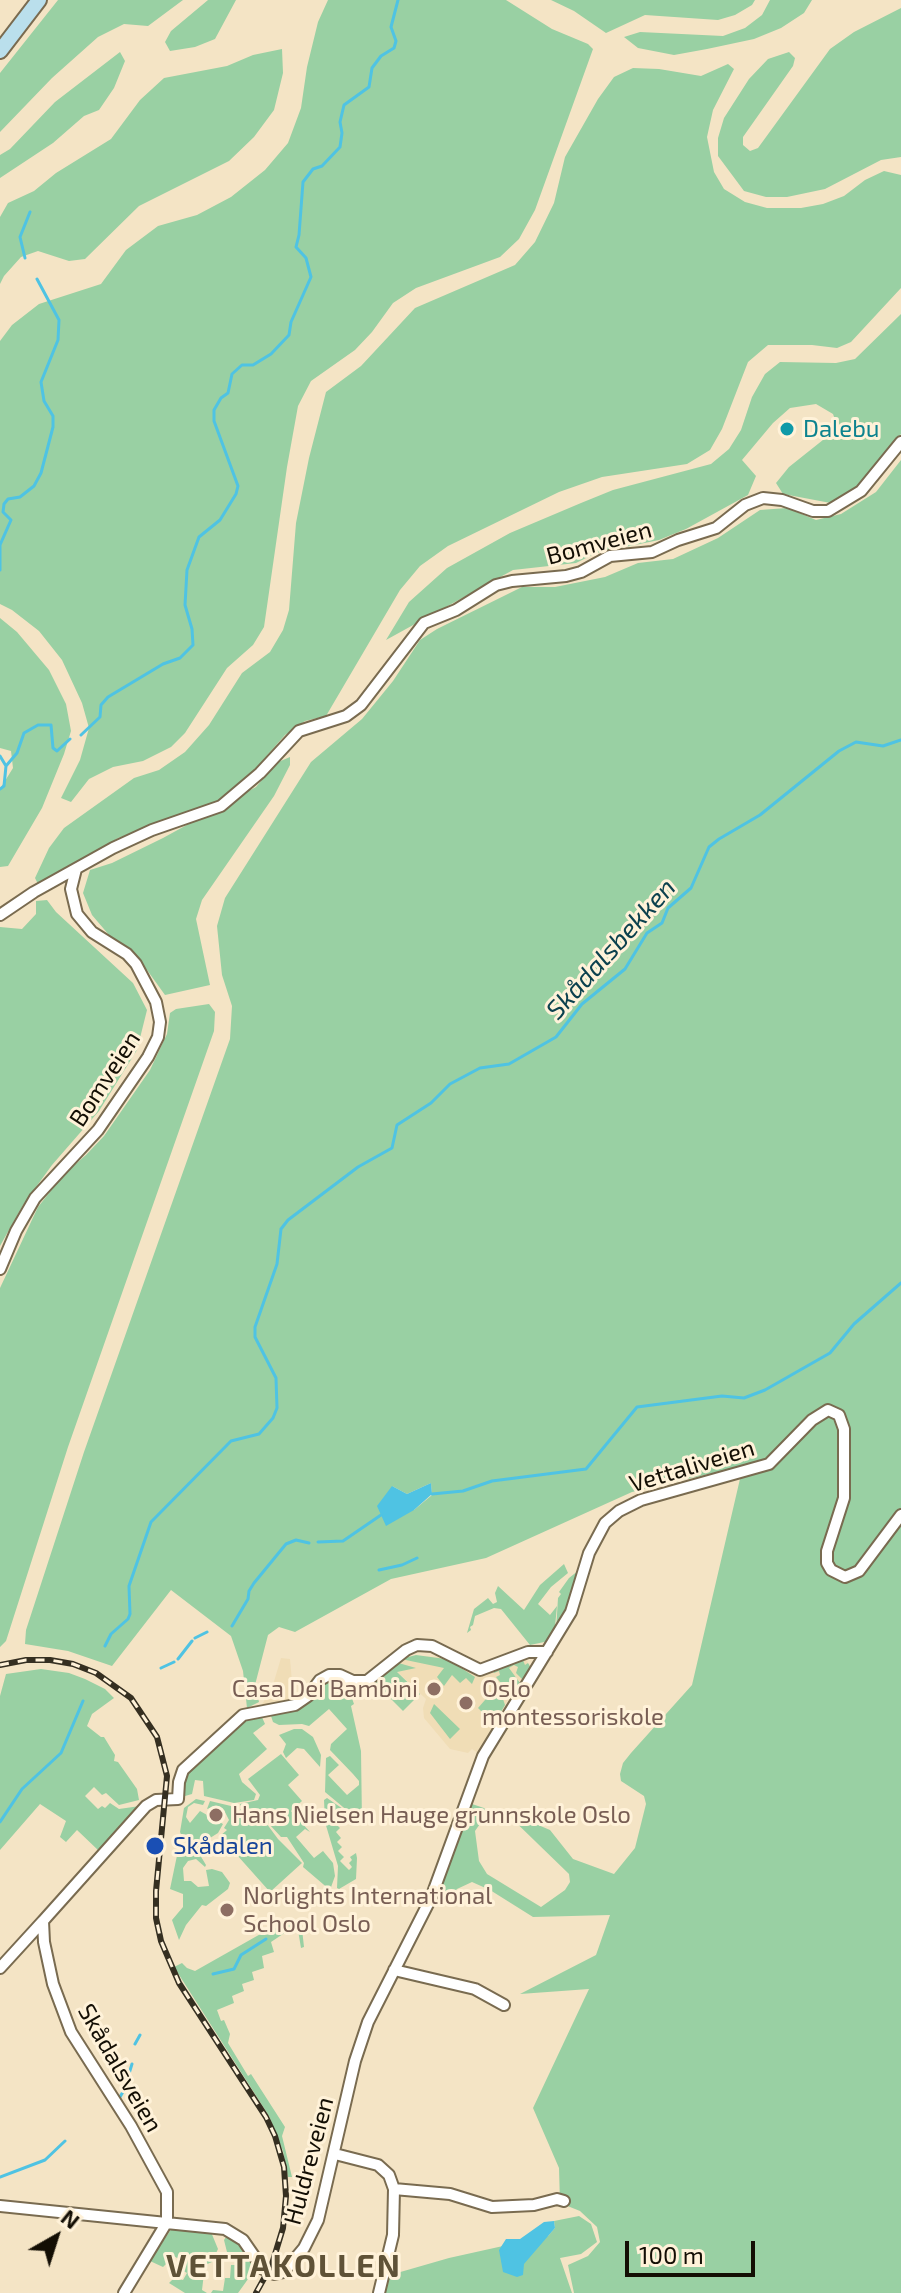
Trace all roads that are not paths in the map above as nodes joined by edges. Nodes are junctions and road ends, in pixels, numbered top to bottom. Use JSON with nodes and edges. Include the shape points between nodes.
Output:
{"nodes":[{"id":1,"x":39,"y":0,"type":"edge"},
{"id":2,"x":0,"y":51,"type":"edge"},
{"id":3,"x":901,"y":442,"type":"edge"},
{"id":4,"x":76,"y":869,"type":"junction"},
{"id":5,"x":0,"y":915,"type":"edge"},
{"id":6,"x":0,"y":1269,"type":"edge"},
{"id":7,"x":901,"y":1515,"type":"edge"},
{"id":8,"x":547,"y":1652,"type":"junction"},
{"id":9,"x":43,"y":1921,"type":"junction"},
{"id":10,"x":0,"y":1968,"type":"edge"},
{"id":11,"x":394,"y":1970,"type":"junction"},
{"id":12,"x":504,"y":2005,"type":"dead end"},
{"id":13,"x":335,"y":2154,"type":"junction"},
{"id":14,"x":394,"y":2189,"type":"junction"},
{"id":15,"x":564,"y":2201,"type":"dead end"},
{"id":16,"x":0,"y":2206,"type":"edge"},
{"id":17,"x":167,"y":2222,"type":"junction"},
{"id":18,"x":124,"y":2293,"type":"edge"},
{"id":19,"x":379,"y":2293,"type":"edge"}],
"edges":[{"from":1,"to":2,"type":"main road"},
{"from":3,"to":4,"type":"street","name":"Bomveien","via":[[861,491],[828,511],[763,498],[716,528],[652,552],[610,556],[566,576],[496,585],[424,623],[361,705],[346,716],[299,731],[228,801],[130,840]]},
{"from":4,"to":5,"type":"street","name":"Bomveien"},
{"from":4,"to":6,"type":"street","name":"Bomveien","via":[[71,889],[77,914],[140,970],[156,1002],[158,1037],[98,1130],[35,1198]]},
{"from":7,"to":8,"type":"street","name":"Vettaliveien","via":[[856,1574],[842,1577],[831,1570],[827,1551],[844,1498],[844,1429],[839,1415],[828,1410],[769,1464],[641,1500],[614,1514],[594,1540],[571,1612]]},
{"from":8,"to":9,"type":"street","via":[[528,1652],[479,1670],[432,1646],[417,1645],[367,1681],[329,1675],[295,1705],[240,1718],[183,1770],[178,1799],[146,1806]]},
{"from":8,"to":11,"type":"street","name":"Huldreveien","via":[[483,1756],[431,1898]]},
{"from":9,"to":10,"type":"street"},
{"from":9,"to":17,"type":"street","name":"Skådalsveien","via":[[53,1984],[71,2032],[167,2192]]},
{"from":11,"to":12,"type":"street","via":[[475,1989]]},
{"from":11,"to":13,"type":"street","name":"Huldreveien","via":[[362,2039]]},
{"from":13,"to":14,"type":"street","via":[[378,2165]]},
{"from":13,"to":17,"type":"street","name":"Huldreveien","via":[[315,2227],[284,2272],[263,2269],[232,2231]]},
{"from":14,"to":15,"type":"street","via":[[443,2193],[492,2207]]},
{"from":14,"to":19,"type":"street","via":[[393,2235]]},
{"from":16,"to":17,"type":"street"},
{"from":17,"to":18,"type":"street"}]}
